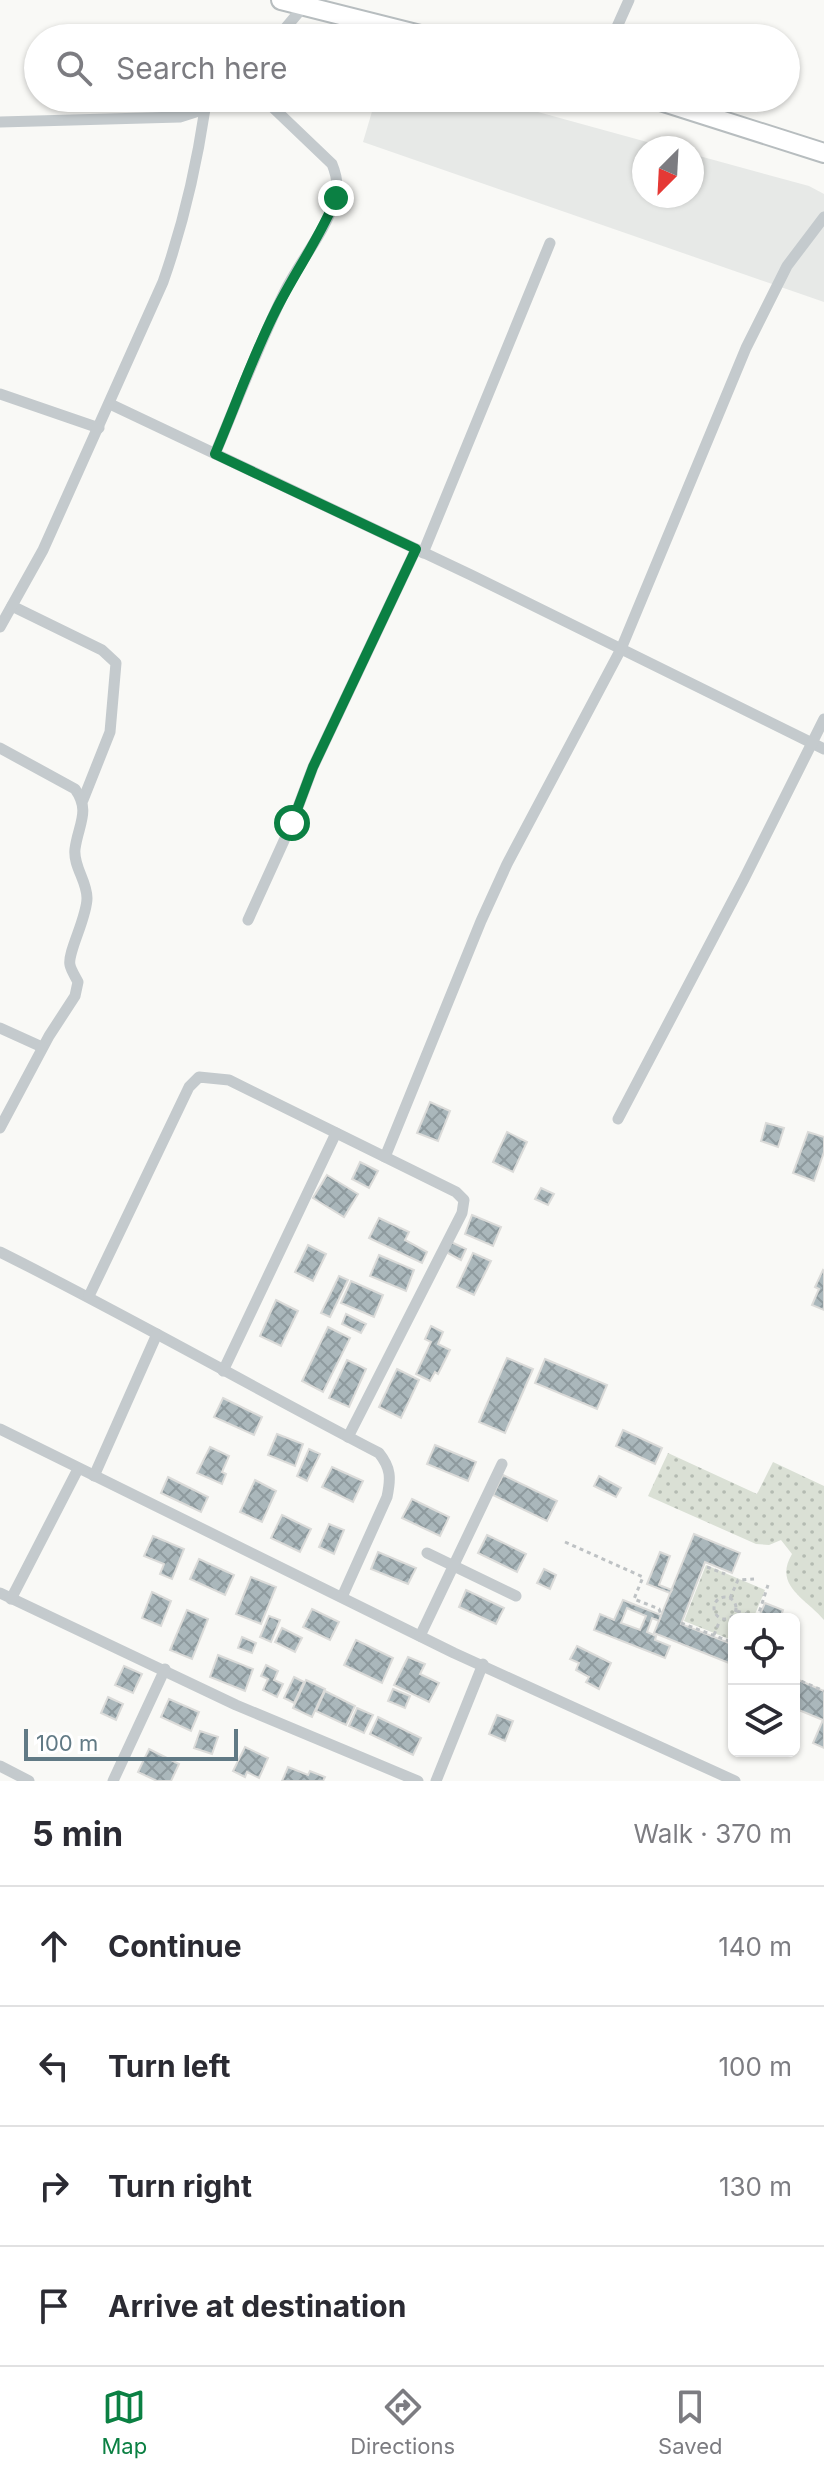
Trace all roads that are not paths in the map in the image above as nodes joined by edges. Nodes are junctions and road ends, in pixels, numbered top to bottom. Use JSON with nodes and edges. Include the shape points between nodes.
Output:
{"nodes":[{"id":1,"x":281,"y":0,"type":"edge"},
{"id":2,"x":629,"y":0,"type":"edge"},
{"id":3,"x":304,"y":6,"type":"junction"},
{"id":4,"x":289,"y":24,"type":"edge"},
{"id":5,"x":376,"y":24,"type":"edge"},
{"id":6,"x":618,"y":24,"type":"edge"},
{"id":7,"x":196,"y":112,"type":"edge"},
{"id":8,"x":205,"y":112,"type":"edge"},
{"id":9,"x":278,"y":112,"type":"edge"},
{"id":10,"x":695,"y":112,"type":"edge"},
{"id":11,"x":0,"y":122,"type":"edge"},
{"id":12,"x":824,"y":153,"type":"edge"},
{"id":13,"x":824,"y":217,"type":"edge"},
{"id":14,"x":550,"y":243,"type":"dead end"},
{"id":15,"x":0,"y":394,"type":"edge"},
{"id":16,"x":110,"y":404,"type":"junction"},
{"id":17,"x":99,"y":428,"type":"junction"},
{"id":18,"x":215,"y":454,"type":"junction"},
{"id":19,"x":419,"y":551,"type":"junction"},
{"id":20,"x":12,"y":606,"type":"junction"},
{"id":21,"x":0,"y":627,"type":"edge"},
{"id":22,"x":621,"y":649,"type":"junction"},
{"id":23,"x":824,"y":719,"type":"edge"},
{"id":24,"x":811,"y":743,"type":"junction"},
{"id":25,"x":0,"y":748,"type":"edge"},
{"id":26,"x":824,"y":749,"type":"edge"},
{"id":27,"x":83,"y":800,"type":"junction"},
{"id":28,"x":248,"y":920,"type":"dead end"},
{"id":29,"x":0,"y":1028,"type":"edge"},
{"id":30,"x":42,"y":1047,"type":"junction"},
{"id":31,"x":618,"y":1119,"type":"dead end"},
{"id":32,"x":0,"y":1128,"type":"edge"},
{"id":33,"x":336,"y":1133,"type":"junction"},
{"id":34,"x":385,"y":1157,"type":"junction"},
{"id":35,"x":0,"y":1252,"type":"edge"},
{"id":36,"x":89,"y":1296,"type":"junction"},
{"id":37,"x":157,"y":1334,"type":"junction"},
{"id":38,"x":223,"y":1371,"type":"junction"},
{"id":39,"x":0,"y":1429,"type":"edge"},
{"id":40,"x":348,"y":1437,"type":"junction"},
{"id":41,"x":502,"y":1464,"type":"dead end"},
{"id":42,"x":78,"y":1469,"type":"junction"},
{"id":43,"x":94,"y":1476,"type":"junction"},
{"id":44,"x":427,"y":1553,"type":"dead end"},
{"id":45,"x":455,"y":1565,"type":"junction"},
{"id":46,"x":6,"y":1596,"type":"edge"},
{"id":47,"x":516,"y":1596,"type":"dead end"},
{"id":48,"x":342,"y":1597,"type":"junction"},
{"id":49,"x":420,"y":1636,"type":"junction"},
{"id":50,"x":483,"y":1664,"type":"junction"},
{"id":51,"x":165,"y":1669,"type":"junction"},
{"id":52,"x":0,"y":1766,"type":"edge"},
{"id":53,"x":29,"y":1781,"type":"edge"},
{"id":54,"x":113,"y":1781,"type":"edge"},
{"id":55,"x":418,"y":1781,"type":"edge"},
{"id":56,"x":436,"y":1781,"type":"edge"},
{"id":57,"x":735,"y":1781,"type":"edge"}],
"edges":[{"from":1,"to":3,"type":"highway"},
{"from":2,"to":6,"type":"street"},
{"from":3,"to":4,"type":"street"},
{"from":3,"to":5,"type":"highway"},
{"from":7,"to":11,"type":"street","via":[[180,117]]},
{"from":8,"to":16,"type":"street","via":[[179,236]]},
{"from":9,"to":18,"type":"street","via":[[332,164],[336,198],[273,316]]},
{"from":10,"to":12,"type":"highway"},
{"from":13,"to":22,"type":"street","via":[[787,266],[746,348]]},
{"from":14,"to":19,"type":"street"},
{"from":15,"to":17,"type":"street"},
{"from":16,"to":17,"type":"street"},
{"from":16,"to":18,"type":"street"},
{"from":17,"to":20,"type":"street"},
{"from":18,"to":19,"type":"street"},
{"from":19,"to":22,"type":"street"},
{"from":19,"to":28,"type":"street","via":[[313,767]]},
{"from":20,"to":21,"type":"street"},
{"from":20,"to":27,"type":"street","via":[[102,650],[116,663],[110,732]]},
{"from":22,"to":24,"type":"street"},
{"from":22,"to":34,"type":"street","via":[[507,864]]},
{"from":23,"to":24,"type":"street"},
{"from":24,"to":26,"type":"street"},
{"from":24,"to":31,"type":"street"},
{"from":25,"to":27,"type":"street","via":[[75,789]]},
{"from":27,"to":30,"type":"street","via":[[75,851],[87,898],[70,957],[78,982],[75,996]]},
{"from":29,"to":30,"type":"street"},
{"from":30,"to":32,"type":"street"},
{"from":33,"to":34,"type":"street"},
{"from":33,"to":36,"type":"street","via":[[229,1080],[199,1077],[189,1087]]},
{"from":33,"to":38,"type":"street"},
{"from":34,"to":40,"type":"street","via":[[464,1200]]},
{"from":35,"to":36,"type":"street"},
{"from":36,"to":37,"type":"street"},
{"from":37,"to":38,"type":"street"},
{"from":37,"to":43,"type":"street"},
{"from":38,"to":40,"type":"street"},
{"from":39,"to":42,"type":"street"},
{"from":40,"to":48,"type":"street","via":[[379,1453],[391,1479]]},
{"from":41,"to":45,"type":"street"},
{"from":42,"to":43,"type":"street"},
{"from":42,"to":46,"type":"street"},
{"from":43,"to":48,"type":"street"},
{"from":44,"to":45,"type":"street"},
{"from":45,"to":47,"type":"street"},
{"from":45,"to":49,"type":"street"},
{"from":46,"to":51,"type":"street"},
{"from":48,"to":49,"type":"street"},
{"from":49,"to":50,"type":"street"},
{"from":50,"to":56,"type":"street"},
{"from":50,"to":57,"type":"street"},
{"from":51,"to":54,"type":"street"},
{"from":51,"to":55,"type":"street","via":[[301,1734]]},
{"from":52,"to":53,"type":"street"}]}
